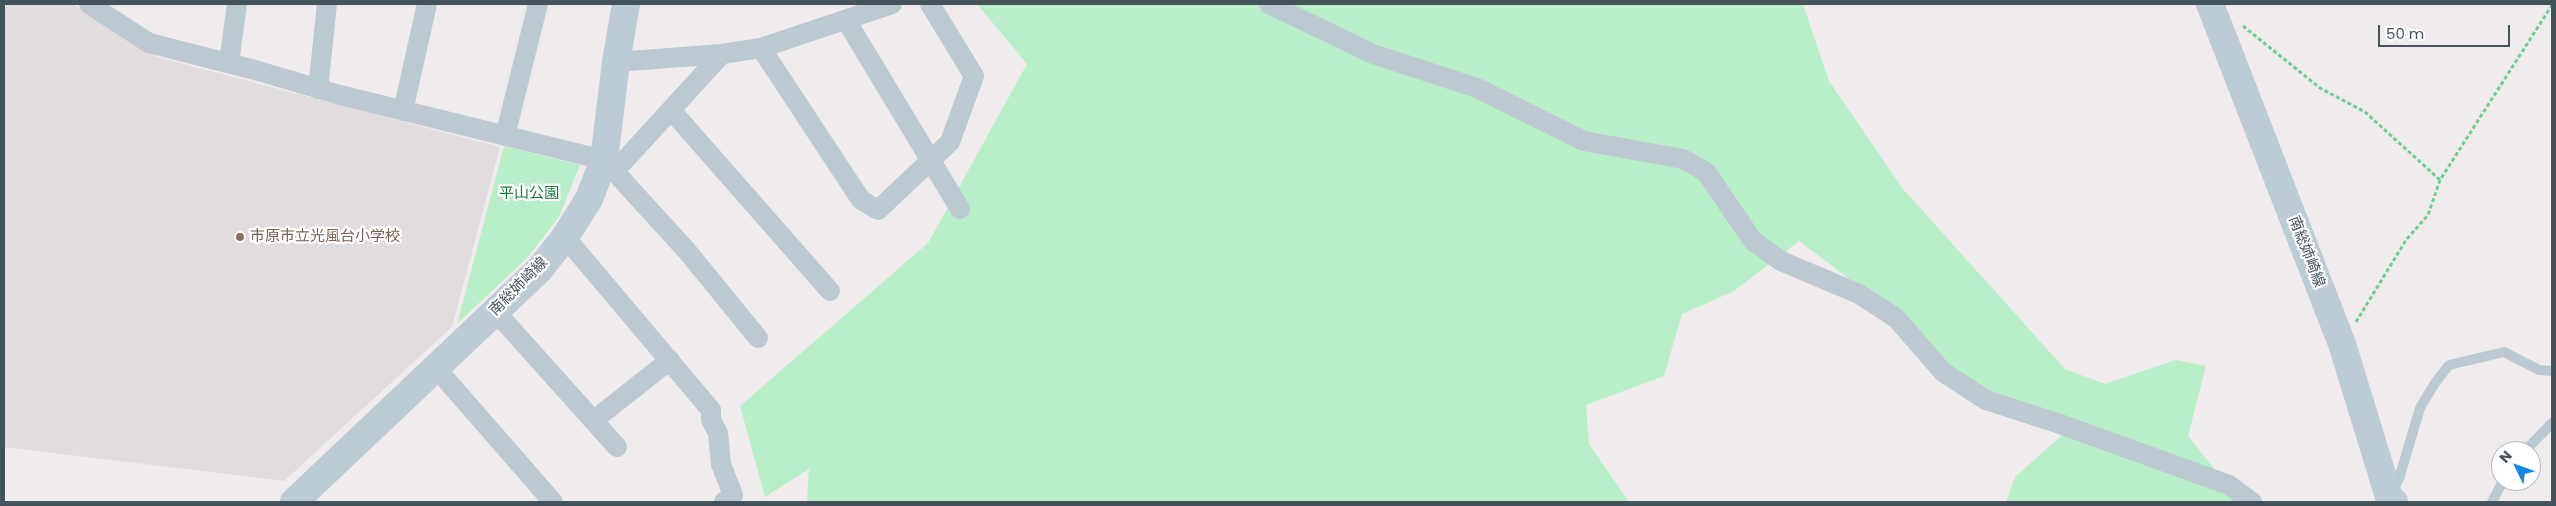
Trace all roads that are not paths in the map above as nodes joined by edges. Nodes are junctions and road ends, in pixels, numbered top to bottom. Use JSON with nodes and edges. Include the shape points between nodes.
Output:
{"nodes":[{"id":1,"x":89,"y":4,"type":"edge"},
{"id":2,"x":237,"y":4,"type":"edge"},
{"id":3,"x":327,"y":4,"type":"edge"},
{"id":4,"x":427,"y":4,"type":"edge"},
{"id":5,"x":538,"y":4,"type":"edge"},
{"id":6,"x":626,"y":4,"type":"edge"},
{"id":7,"x":887,"y":4,"type":"edge"},
{"id":8,"x":930,"y":4,"type":"edge"},
{"id":9,"x":1269,"y":4,"type":"edge"},
{"id":10,"x":2210,"y":4,"type":"edge"},
{"id":11,"x":846,"y":20,"type":"junction"},
{"id":12,"x":761,"y":48,"type":"junction"},
{"id":13,"x":722,"y":54,"type":"junction"},
{"id":14,"x":616,"y":62,"type":"junction"},
{"id":15,"x":229,"y":63,"type":"junction"},
{"id":16,"x":318,"y":89,"type":"junction"},
{"id":17,"x":403,"y":110,"type":"junction"},
{"id":18,"x":671,"y":110,"type":"junction"},
{"id":19,"x":505,"y":136,"type":"junction"},
{"id":20,"x":604,"y":160,"type":"junction"},
{"id":21,"x":931,"y":162,"type":"junction"},
{"id":22,"x":960,"y":209,"type":"dead end"},
{"id":23,"x":565,"y":237,"type":"junction"},
{"id":24,"x":830,"y":291,"type":"dead end"},
{"id":25,"x":495,"y":311,"type":"junction"},
{"id":26,"x":758,"y":338,"type":"dead end"},
{"id":27,"x":670,"y":360,"type":"junction"},
{"id":28,"x":436,"y":368,"type":"junction"},
{"id":29,"x":2552,"y":371,"type":"edge"},
{"id":30,"x":594,"y":420,"type":"junction"},
{"id":31,"x":2552,"y":423,"type":"edge"},
{"id":32,"x":2535,"y":441,"type":"edge"},
{"id":33,"x":617,"y":447,"type":"dead end"},
{"id":34,"x":2392,"y":500,"type":"edge"},
{"id":35,"x":294,"y":502,"type":"edge"},
{"id":36,"x":553,"y":502,"type":"edge"},
{"id":37,"x":724,"y":502,"type":"edge"},
{"id":38,"x":2252,"y":502,"type":"edge"}],
"edges":[{"from":1,"to":15,"type":"street","via":[[149,43]]},
{"from":2,"to":15,"type":"street"},
{"from":3,"to":16,"type":"street"},
{"from":4,"to":17,"type":"street"},
{"from":5,"to":19,"type":"street"},
{"from":6,"to":14,"type":"main road","name":"南総姉崎線"},
{"from":7,"to":11,"type":"street"},
{"from":8,"to":21,"type":"street","via":[[974,76],[950,142]]},
{"from":9,"to":38,"type":"street","via":[[1373,54],[1477,88],[1584,141],[1683,159],[1706,172],[1753,241],[1781,261],[1859,294],[1896,318],[1943,372],[1986,400],[2229,485]]},
{"from":10,"to":34,"type":"main road","name":"南総姉崎線","via":[[2342,344]]},
{"from":11,"to":12,"type":"street"},
{"from":11,"to":21,"type":"street"},
{"from":12,"to":13,"type":"street"},
{"from":12,"to":21,"type":"street","via":[[861,200],[878,210]]},
{"from":13,"to":14,"type":"street"},
{"from":13,"to":18,"type":"street"},
{"from":14,"to":20,"type":"main road","name":"南総姉崎線"},
{"from":15,"to":16,"type":"street"},
{"from":16,"to":17,"type":"street"},
{"from":17,"to":19,"type":"street"},
{"from":18,"to":20,"type":"street","via":[[623,162]]},
{"from":18,"to":24,"type":"street"},
{"from":19,"to":20,"type":"street"},
{"from":20,"to":23,"type":"main road","name":"南総姉崎線","via":[[589,199]]},
{"from":20,"to":26,"type":"street","via":[[687,251]]},
{"from":21,"to":22,"type":"street"},
{"from":23,"to":25,"type":"main road","name":"南総姉崎線","via":[[540,269]]},
{"from":23,"to":27,"type":"street"},
{"from":25,"to":28,"type":"main road","name":"南総姉崎線"},
{"from":25,"to":30,"type":"street"},
{"from":27,"to":30,"type":"street"},
{"from":27,"to":37,"type":"street","via":[[711,410],[711,420],[718,434],[721,464],[733,495]]},
{"from":28,"to":35,"type":"main road","name":"南総姉崎線"},
{"from":28,"to":36,"type":"street"},
{"from":29,"to":34,"type":"lane","via":[[2539,370],[2504,352],[2449,365],[2420,408]]},
{"from":30,"to":33,"type":"street"},
{"from":31,"to":32,"type":"lane"}]}
